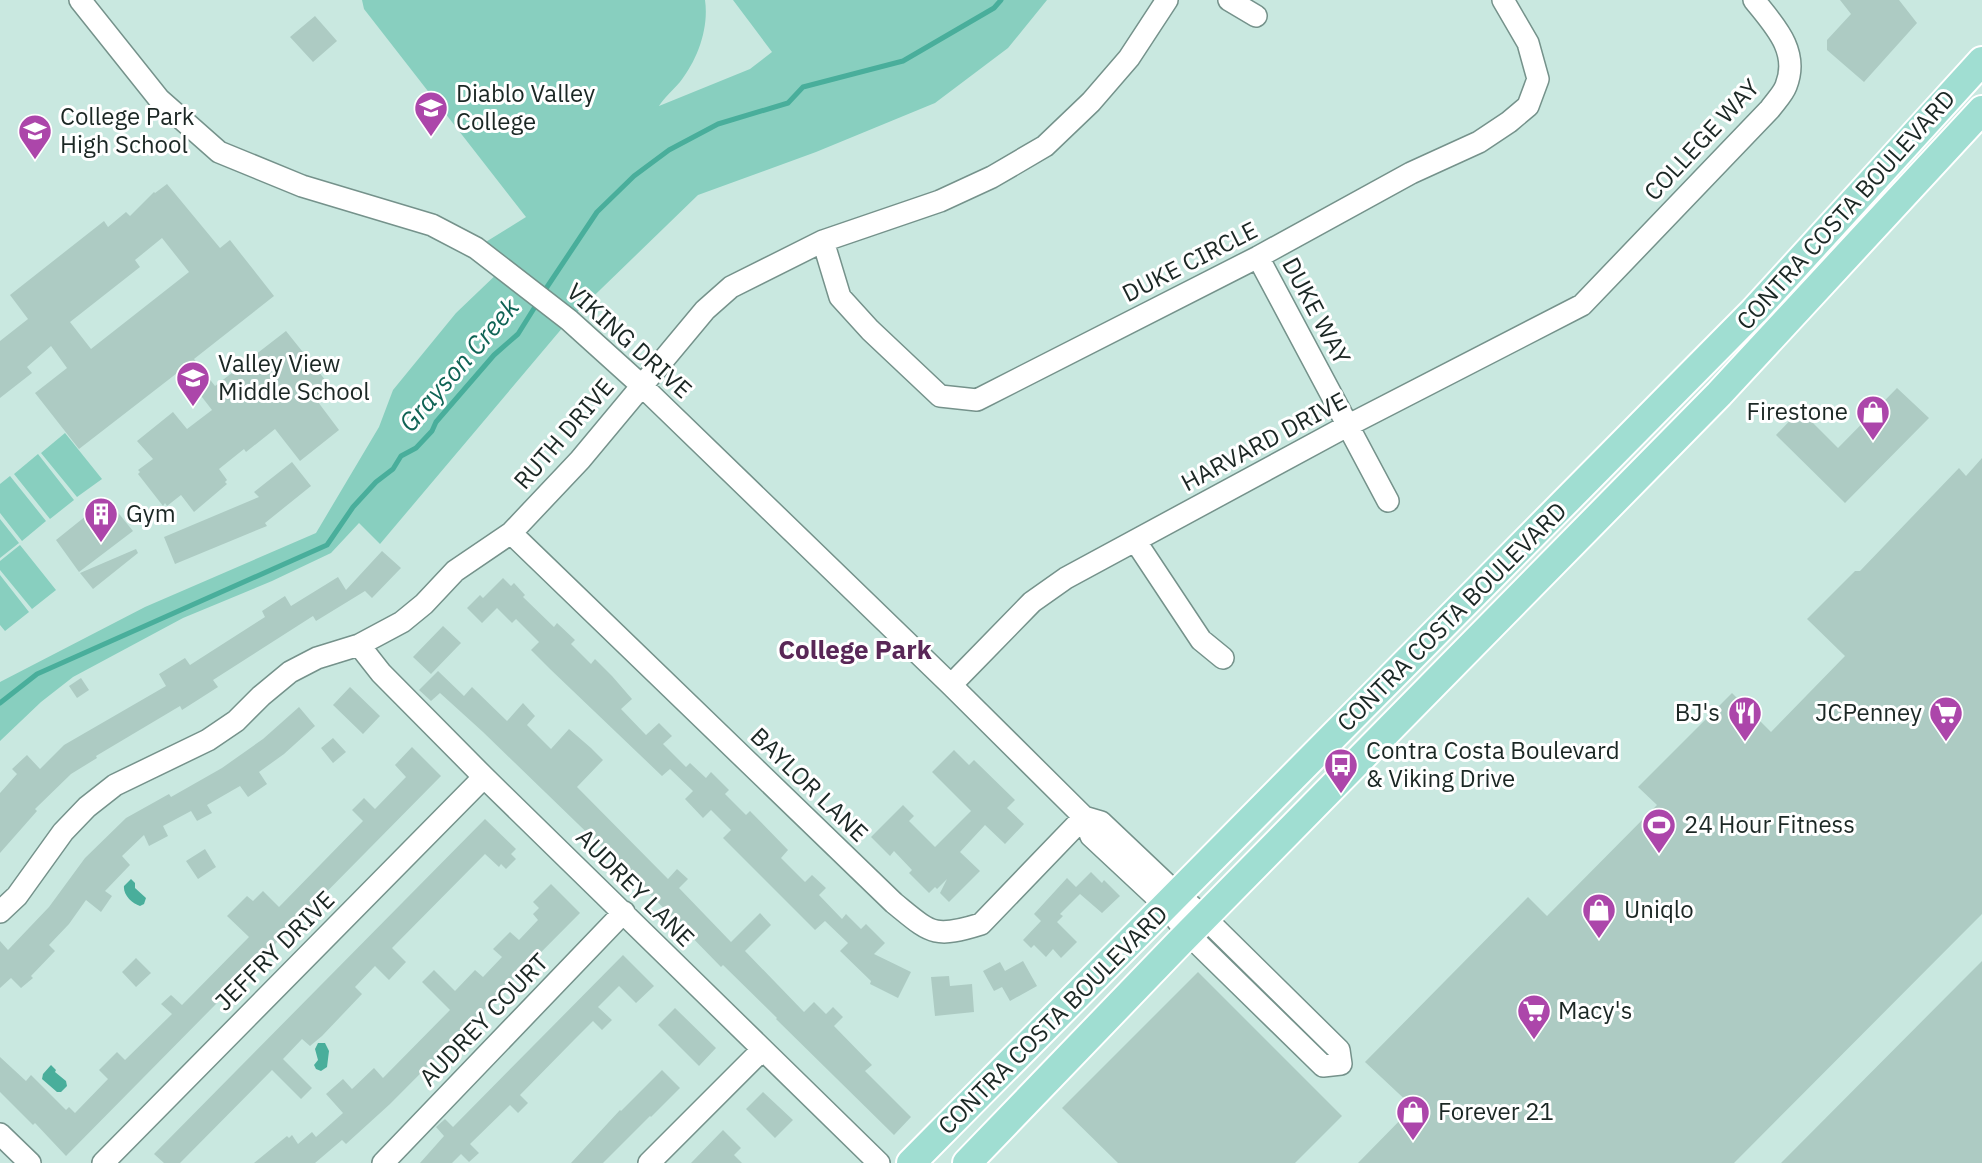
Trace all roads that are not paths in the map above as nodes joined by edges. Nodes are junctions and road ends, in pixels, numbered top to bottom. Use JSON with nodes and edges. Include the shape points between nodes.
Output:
{"nodes":[{"id":1,"x":80,"y":0,"type":"edge"},
{"id":2,"x":1167,"y":0,"type":"edge"},
{"id":3,"x":1229,"y":0,"type":"edge"},
{"id":4,"x":1503,"y":0,"type":"edge"},
{"id":5,"x":1754,"y":0,"type":"edge"},
{"id":6,"x":1256,"y":16,"type":"dead end"},
{"id":7,"x":1982,"y":61,"type":"edge"},
{"id":8,"x":1982,"y":110,"type":"edge"},
{"id":9,"x":823,"y":241,"type":"junction"},
{"id":10,"x":1258,"y":257,"type":"junction"},
{"id":11,"x":1617,"y":268,"type":"joint"},
{"id":12,"x":641,"y":385,"type":"junction"},
{"id":13,"x":1348,"y":426,"type":"junction"},
{"id":14,"x":1388,"y":501,"type":"dead end"},
{"id":15,"x":511,"y":533,"type":"junction"},
{"id":16,"x":1136,"y":542,"type":"junction"},
{"id":17,"x":359,"y":645,"type":"junction"},
{"id":18,"x":1223,"y":658,"type":"dead end"},
{"id":19,"x":951,"y":685,"type":"junction"},
{"id":20,"x":484,"y":777,"type":"junction"},
{"id":21,"x":1084,"y":817,"type":"junction"},
{"id":22,"x":1171,"y":900,"type":"junction"},
{"id":23,"x":0,"y":912,"type":"edge"},
{"id":24,"x":624,"y":912,"type":"junction"},
{"id":25,"x":1196,"y":925,"type":"junction"},
{"id":26,"x":762,"y":1050,"type":"junction"},
{"id":27,"x":0,"y":1134,"type":"edge"},
{"id":28,"x":30,"y":1163,"type":"edge"},
{"id":29,"x":103,"y":1163,"type":"edge"},
{"id":30,"x":383,"y":1163,"type":"edge"},
{"id":31,"x":649,"y":1163,"type":"edge"},
{"id":32,"x":879,"y":1163,"type":"edge"},
{"id":33,"x":911,"y":1163,"type":"edge"},
{"id":34,"x":967,"y":1163,"type":"edge"}],
"edges":[{"from":1,"to":12,"type":"street","name":"VIKING DRIVE","via":[[159,99],[219,152],[302,186],[432,225],[477,248],[569,320]]},
{"from":2,"to":9,"type":"street","name":"RUTH DRIVE","via":[[1129,58],[1045,146],[940,201]]},
{"from":3,"to":6,"type":"street"},
{"from":4,"to":10,"type":"street","name":"DUKE CIRCLE","via":[[1528,43],[1538,79],[1528,106],[1479,142],[1411,173]]},
{"from":5,"to":11,"type":"street","name":"COLLEGE WAY","via":[[1782,34],[1790,70],[1786,87]]},
{"from":7,"to":22,"type":"main road","name":"CONTRA COSTA BOULEVARD","via":[[1755,311]]},
{"from":8,"to":25,"type":"main road","name":"CONTRA COSTA BOULEVARD","via":[[1710,402]]},
{"from":9,"to":10,"type":"street","name":"DUKE CIRCLE","via":[[840,297],[870,330],[940,396],[977,400]]},
{"from":9,"to":12,"type":"street","name":"RUTH DRIVE","via":[[731,287],[705,310]]},
{"from":10,"to":13,"type":"street","name":"DUKE WAY"},
{"from":11,"to":13,"type":"street","name":"HARVARD DRIVE","via":[[1582,305]]},
{"from":12,"to":15,"type":"street","name":"RUTH DRIVE","via":[[580,460]]},
{"from":12,"to":19,"type":"street","name":"VIKING DRIVE"},
{"from":13,"to":14,"type":"street","name":"DUKE WAY"},
{"from":13,"to":16,"type":"street","name":"HARVARD DRIVE"},
{"from":15,"to":17,"type":"street","name":"RUTH DRIVE","via":[[455,572],[402,622]]},
{"from":15,"to":21,"type":"street","name":"BAYLOR LANE","via":[[926,929],[960,931],[981,924]]},
{"from":16,"to":18,"type":"street","via":[[1200,640]]},
{"from":16,"to":19,"type":"street","name":"HARVARD DRIVE","via":[[1066,578],[1032,602]]},
{"from":17,"to":20,"type":"street","name":"AUDREY LANE"},
{"from":17,"to":23,"type":"street","name":"RUTH DRIVE","via":[[290,672],[208,740],[115,785],[63,832]]},
{"from":19,"to":21,"type":"street","name":"VIKING DRIVE"},
{"from":20,"to":24,"type":"street","name":"AUDREY LANE"},
{"from":20,"to":29,"type":"street","name":"JEFFRY DRIVE"},
{"from":21,"to":22,"type":"street","name":"VIKING DRIVE","via":[[1101,822]]},
{"from":22,"to":25,"type":"street","name":"VIKING DRIVE"},
{"from":22,"to":33,"type":"main road","name":"CONTRA COSTA BOULEVARD"},
{"from":24,"to":26,"type":"street","name":"AUDREY LANE"},
{"from":24,"to":30,"type":"street","name":"AUDREY COURT"},
{"from":25,"to":25,"type":"street","via":[[1323,1066],[1341,1064],[1339,1050]]},
{"from":25,"to":34,"type":"main road","name":"CONTRA COSTA BOULEVARD"},
{"from":26,"to":31,"type":"street"},
{"from":26,"to":32,"type":"street","name":"AUDREY LANE"},
{"from":27,"to":28,"type":"street"}]}
